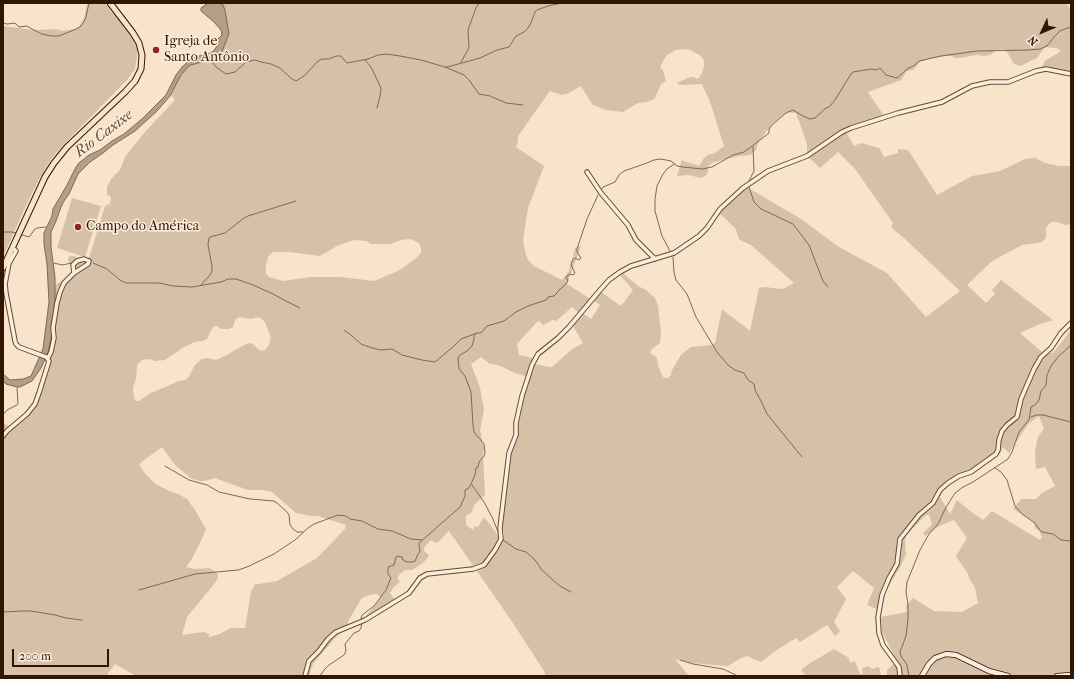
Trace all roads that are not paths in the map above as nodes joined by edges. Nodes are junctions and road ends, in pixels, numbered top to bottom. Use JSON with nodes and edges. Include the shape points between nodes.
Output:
{"nodes":[{"id":1,"x":110,"y":3,"type":"edge"},
{"id":2,"x":1071,"y":74,"type":"edge"},
{"id":3,"x":587,"y":172,"type":"dead end"},
{"id":4,"x":13,"y":248,"type":"junction"},
{"id":5,"x":655,"y":259,"type":"junction"},
{"id":6,"x":3,"y":268,"type":"edge"},
{"id":7,"x":74,"y":273,"type":"junction"},
{"id":8,"x":1071,"y":323,"type":"edge"},
{"id":9,"x":47,"y":357,"type":"junction"},
{"id":10,"x":3,"y":436,"type":"edge"},
{"id":11,"x":1071,"y":675,"type":"edge"},
{"id":12,"x":304,"y":676,"type":"edge"},
{"id":13,"x":900,"y":676,"type":"edge"},
{"id":14,"x":922,"y":676,"type":"edge"},
{"id":15,"x":1008,"y":676,"type":"edge"},
{"id":16,"x":1057,"y":676,"type":"edge"}],
"edges":[{"from":1,"to":4,"type":"main road","via":[[139,43],[142,55],[141,69],[125,92],[67,147],[54,163],[45,177]]},
{"from":2,"to":5,"type":"street","via":[[1046,69],[1008,82],[972,86],[942,102],[898,113],[842,132],[807,156],[768,171],[743,188],[720,209],[699,236],[674,253]]},
{"from":3,"to":5,"type":"street","via":[[601,193],[628,224],[636,240]]},
{"from":4,"to":6,"type":"main road"},
{"from":4,"to":9,"type":"street","via":[[16,251],[9,263],[5,288],[15,341],[19,347]]},
{"from":5,"to":12,"type":"street","via":[[631,266],[609,280],[569,327],[538,354],[522,396],[516,435],[508,454],[501,539],[484,565],[473,569],[427,574],[420,578],[409,593],[365,620],[336,632],[309,661]]},
{"from":7,"to":7,"type":"street","via":[[88,264],[89,261],[77,261],[73,265]]},
{"from":7,"to":9,"type":"street","via":[[64,283],[60,292],[53,328],[54,338],[51,352]]},
{"from":8,"to":13,"type":"street","via":[[1041,357],[1021,399],[1017,417],[1002,431],[996,454],[940,490],[933,503],[919,514],[900,539],[898,564],[882,595],[878,618],[883,645],[899,667]]},
{"from":9,"to":10,"type":"street","via":[[48,366],[35,404]]},
{"from":11,"to":16,"type":"street"},
{"from":14,"to":15,"type":"street","via":[[935,658],[946,654],[956,655],[989,671]]}]}
